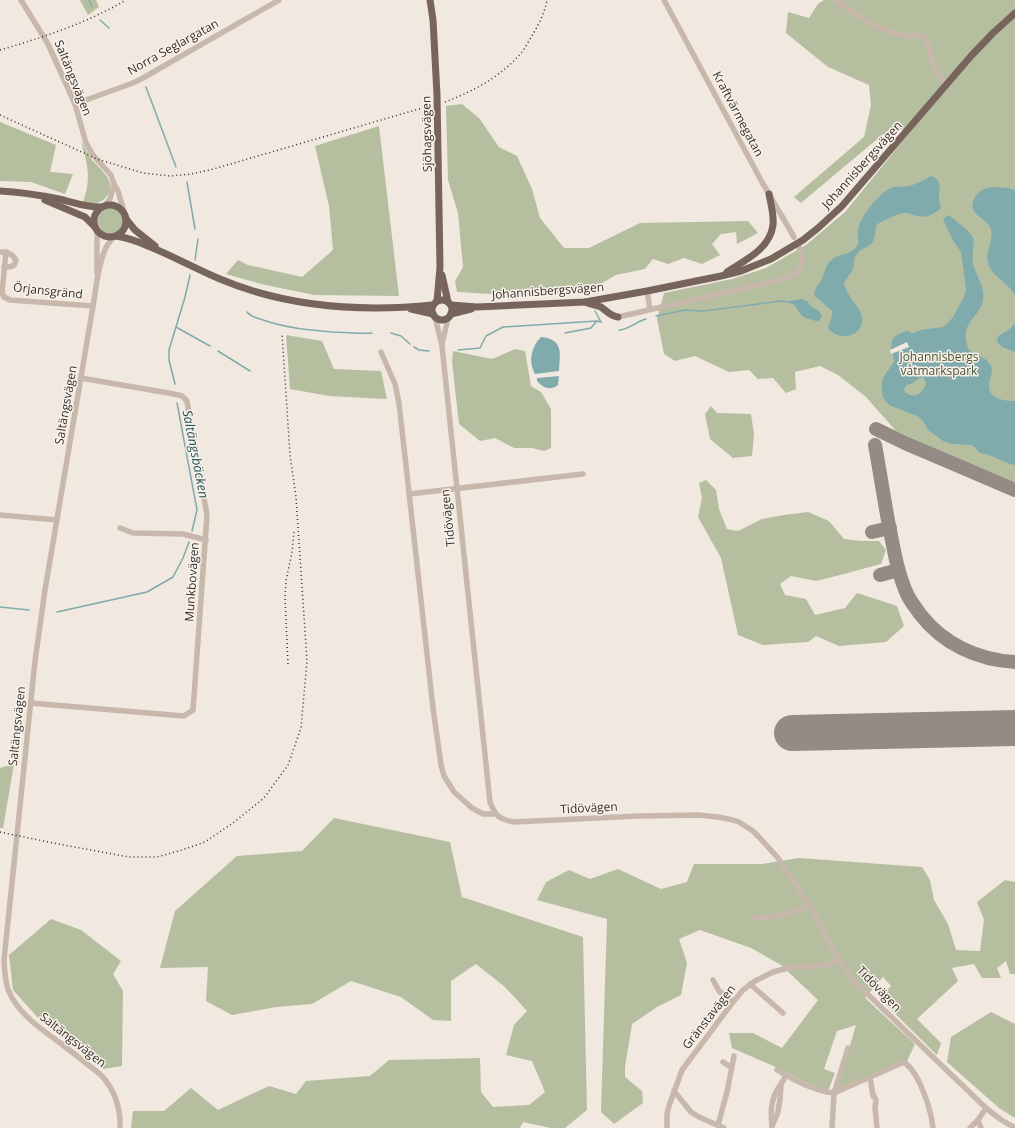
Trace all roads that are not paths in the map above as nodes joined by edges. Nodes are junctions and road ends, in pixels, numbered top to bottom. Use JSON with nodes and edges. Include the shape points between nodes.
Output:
{"nodes":[{"id":1,"x":21,"y":0,"type":"edge"},
{"id":2,"x":279,"y":0,"type":"edge"},
{"id":3,"x":430,"y":0,"type":"edge"},
{"id":4,"x":664,"y":0,"type":"edge"},
{"id":5,"x":835,"y":0,"type":"edge"},
{"id":6,"x":1015,"y":13,"type":"edge"},
{"id":7,"x":947,"y":84,"type":"junction"},
{"id":8,"x":75,"y":104,"type":"junction"},
{"id":9,"x":114,"y":184,"type":"junction"},
{"id":10,"x":0,"y":191,"type":"edge"},
{"id":11,"x":24,"y":192,"type":"junction"},
{"id":12,"x":769,"y":194,"type":"junction"},
{"id":13,"x":103,"y":206,"type":"junction"},
{"id":14,"x":126,"y":217,"type":"junction"},
{"id":15,"x":96,"y":230,"type":"junction"},
{"id":16,"x":115,"y":237,"type":"junction"},
{"id":17,"x":794,"y":237,"type":"dead end"},
{"id":18,"x":799,"y":247,"type":"dead end"},
{"id":19,"x":161,"y":251,"type":"junction"},
{"id":20,"x":3,"y":252,"type":"edge"},
{"id":21,"x":4,"y":267,"type":"junction"},
{"id":22,"x":440,"y":267,"type":"junction"},
{"id":23,"x":721,"y":276,"type":"junction"},
{"id":24,"x":96,"y":282,"type":"junction"},
{"id":25,"x":647,"y":291,"type":"junction"},
{"id":26,"x":585,"y":302,"type":"junction"},
{"id":27,"x":435,"y":303,"type":"junction"},
{"id":28,"x":450,"y":304,"type":"junction"},
{"id":29,"x":93,"y":306,"type":"junction"},
{"id":30,"x":477,"y":307,"type":"junction"},
{"id":31,"x":405,"y":308,"type":"junction"},
{"id":32,"x":650,"y":309,"type":"junction"},
{"id":33,"x":434,"y":316,"type":"junction"},
{"id":34,"x":449,"y":316,"type":"junction"},
{"id":35,"x":618,"y":317,"type":"joint"},
{"id":36,"x":442,"y":346,"type":"junction"},
{"id":37,"x":381,"y":352,"type":"dead end"},
{"id":38,"x":81,"y":378,"type":"junction"},
{"id":39,"x":583,"y":474,"type":"dead end"},
{"id":40,"x":456,"y":489,"type":"junction"},
{"id":41,"x":409,"y":494,"type":"junction"},
{"id":42,"x":0,"y":515,"type":"edge"},
{"id":43,"x":57,"y":520,"type":"junction"},
{"id":44,"x":120,"y":528,"type":"dead end"},
{"id":45,"x":206,"y":540,"type":"junction"},
{"id":46,"x":30,"y":703,"type":"junction"},
{"id":47,"x":494,"y":814,"type":"junction"},
{"id":48,"x":809,"y":905,"type":"junction"},
{"id":49,"x":754,"y":918,"type":"dead end"},
{"id":50,"x":838,"y":960,"type":"junction"},
{"id":51,"x":712,"y":980,"type":"dead end"},
{"id":52,"x":750,"y":984,"type":"junction"},
{"id":53,"x":733,"y":1002,"type":"junction"},
{"id":54,"x":783,"y":1013,"type":"dead end"},
{"id":55,"x":848,"y":1048,"type":"dead end"},
{"id":56,"x":734,"y":1056,"type":"dead end"},
{"id":57,"x":723,"y":1062,"type":"dead end"},
{"id":58,"x":732,"y":1068,"type":"junction"},
{"id":59,"x":777,"y":1070,"type":"dead end"},
{"id":60,"x":786,"y":1075,"type":"junction"},
{"id":61,"x":870,"y":1078,"type":"junction"},
{"id":62,"x":674,"y":1092,"type":"junction"},
{"id":63,"x":834,"y":1093,"type":"junction"},
{"id":64,"x":986,"y":1108,"type":"junction"},
{"id":65,"x":978,"y":1120,"type":"junction"},
{"id":66,"x":718,"y":1125,"type":"junction"},
{"id":67,"x":772,"y":1127,"type":"edge"},
{"id":68,"x":120,"y":1128,"type":"edge"},
{"id":69,"x":667,"y":1128,"type":"edge"},
{"id":70,"x":724,"y":1128,"type":"edge"},
{"id":71,"x":832,"y":1128,"type":"edge"},
{"id":72,"x":877,"y":1128,"type":"edge"},
{"id":73,"x":933,"y":1128,"type":"edge"},
{"id":74,"x":970,"y":1128,"type":"edge"},
{"id":75,"x":980,"y":1128,"type":"edge"},
{"id":76,"x":1015,"y":1128,"type":"edge"}],
"edges":[{"from":1,"to":8,"type":"street","name":"Saltängsvägen","via":[[48,44]]},
{"from":2,"to":8,"type":"street","name":"Norra Seglargatan","via":[[138,80]]},
{"from":3,"to":22,"type":"main road","name":"Sjöhagsvägen","via":[[437,95]]},
{"from":4,"to":12,"type":"street","name":"Kraftvärmegatan"},
{"from":5,"to":7,"type":"street","via":[[874,26],[902,36],[921,36],[929,47],[934,68]]},
{"from":6,"to":7,"type":"main road","name":"Johannisbergsvägen","via":[[993,33]]},
{"from":7,"to":23,"type":"main road","name":"Johannisbergsvägen","via":[[842,206],[818,228],[771,260]]},
{"from":8,"to":9,"type":"street","name":"Saltängsvägen","via":[[86,143],[111,175]]},
{"from":9,"to":13,"type":"street","via":[[110,199]]},
{"from":9,"to":14,"type":"street","name":"Saltängsvägen"},
{"from":10,"to":11,"type":"main road"},
{"from":11,"to":13,"type":"main road","via":[[87,206]]},
{"from":11,"to":15,"type":"main road","via":[[85,217]]},
{"from":12,"to":17,"type":"street","name":"Kraftvärmegatan"},
{"from":12,"to":23,"type":"main road","via":[[773,224],[765,244],[752,256]]},
{"from":13,"to":14,"type":"main road","via":[[116,206]]},
{"from":13,"to":15,"type":"main road","via":[[94,217]]},
{"from":14,"to":16,"type":"main road","via":[[124,230]]},
{"from":14,"to":19,"type":"main road","via":[[135,230]]},
{"from":15,"to":16,"type":"main road","via":[[106,237]]},
{"from":15,"to":24,"type":"street","name":"Saltängsvägen"},
{"from":16,"to":19,"type":"main road","via":[[130,238]]},
{"from":16,"to":24,"type":"street","name":"Saltängsvägen","via":[[105,249]]},
{"from":18,"to":32,"type":"street","via":[[802,254],[800,268],[794,275]]},
{"from":19,"to":31,"type":"main road","via":[[222,280],[264,294],[341,307]]},
{"from":20,"to":21,"type":"street","name":"Örjansgränd"},
{"from":20,"to":21,"type":"street","via":[[12,255],[16,260],[11,268]]},
{"from":21,"to":29,"type":"street","name":"Örjansgränd","via":[[2,292],[4,297],[10,300]]},
{"from":22,"to":27,"type":"main road","name":"Sjöhagsvägen"},
{"from":22,"to":28,"type":"main road","name":"Sjöhagsvägen"},
{"from":23,"to":25,"type":"main road","name":"Johannisbergsvägen"},
{"from":24,"to":29,"type":"street","name":"Saltängsvägen"},
{"from":25,"to":26,"type":"main road","name":"Johannisbergsvägen"},
{"from":25,"to":32,"type":"street"},
{"from":26,"to":30,"type":"main road","name":"Johannisbergsvägen"},
{"from":26,"to":35,"type":"main road"},
{"from":27,"to":28,"type":"main road","via":[[444,300]]},
{"from":27,"to":31,"type":"main road"},
{"from":27,"to":33,"type":"main road","via":[[432,309]]},
{"from":28,"to":30,"type":"main road","name":"Johannisbergsvägen"},
{"from":28,"to":34,"type":"main road","via":[[452,310]]},
{"from":29,"to":38,"type":"street","name":"Saltängsvägen"},
{"from":30,"to":34,"type":"main road","name":"Johannisbergsvägen"},
{"from":31,"to":33,"type":"main road"},
{"from":32,"to":35,"type":"street"},
{"from":33,"to":34,"type":"main road","via":[[444,320]]},
{"from":33,"to":36,"type":"street","name":"Tidövägen"},
{"from":34,"to":36,"type":"street","name":"Tidövägen"},
{"from":36,"to":40,"type":"street","name":"Tidövägen"},
{"from":37,"to":41,"type":"street","via":[[398,396]]},
{"from":38,"to":43,"type":"street","name":"Saltängsvägen"},
{"from":38,"to":45,"type":"street","name":"Munkbovägen","via":[[174,394],[182,396],[186,401],[207,515]]},
{"from":39,"to":40,"type":"street"},
{"from":40,"to":41,"type":"street"},
{"from":40,"to":47,"type":"street","name":"Tidövägen","via":[[490,802]]},
{"from":41,"to":47,"type":"street","via":[[441,765],[444,776],[454,792],[472,808],[483,814]]},
{"from":42,"to":43,"type":"street"},
{"from":43,"to":46,"type":"street","name":"Saltängsvägen"},
{"from":44,"to":45,"type":"street","via":[[133,533],[182,534]]},
{"from":45,"to":46,"type":"street","name":"Munkbovägen","via":[[193,710],[184,716]]},
{"from":46,"to":68,"type":"street","name":"Saltängsvägen","via":[[4,960],[6,984],[15,1002],[34,1023],[108,1082],[118,1107]]},
{"from":47,"to":48,"type":"street","name":"Tidövägen","via":[[513,822],[698,815],[733,820],[765,842]]},
{"from":48,"to":49,"type":"street","via":[[783,914]]},
{"from":48,"to":50,"type":"street","name":"Tidövägen"},
{"from":50,"to":52,"type":"street","name":"Gränstavägen","via":[[828,965],[782,969]]},
{"from":50,"to":64,"type":"street","name":"Tidövägen","via":[[865,993]]},
{"from":51,"to":53,"type":"street","via":[[719,991]]},
{"from":52,"to":53,"type":"street","name":"Gränstavägen"},
{"from":52,"to":54,"type":"street"},
{"from":53,"to":62,"type":"street","name":"Gränstavägen","via":[[682,1070]]},
{"from":55,"to":63,"type":"street"},
{"from":56,"to":58,"type":"street"},
{"from":57,"to":58,"type":"street"},
{"from":58,"to":66,"type":"street"},
{"from":59,"to":60,"type":"street"},
{"from":60,"to":63,"type":"street","via":[[804,1084]]},
{"from":60,"to":67,"type":"street"},
{"from":61,"to":63,"type":"street"},
{"from":61,"to":72,"type":"street"},
{"from":61,"to":73,"type":"street","via":[[902,1063],[907,1064],[920,1084]]},
{"from":62,"to":66,"type":"street","via":[[691,1112]]},
{"from":62,"to":69,"type":"street","name":"Gränstavägen","via":[[667,1114]]},
{"from":63,"to":71,"type":"street"},
{"from":64,"to":65,"type":"street"},
{"from":64,"to":76,"type":"street","name":"Tidövägen"},
{"from":65,"to":74,"type":"street"},
{"from":65,"to":75,"type":"street"},
{"from":66,"to":70,"type":"street"}]}
